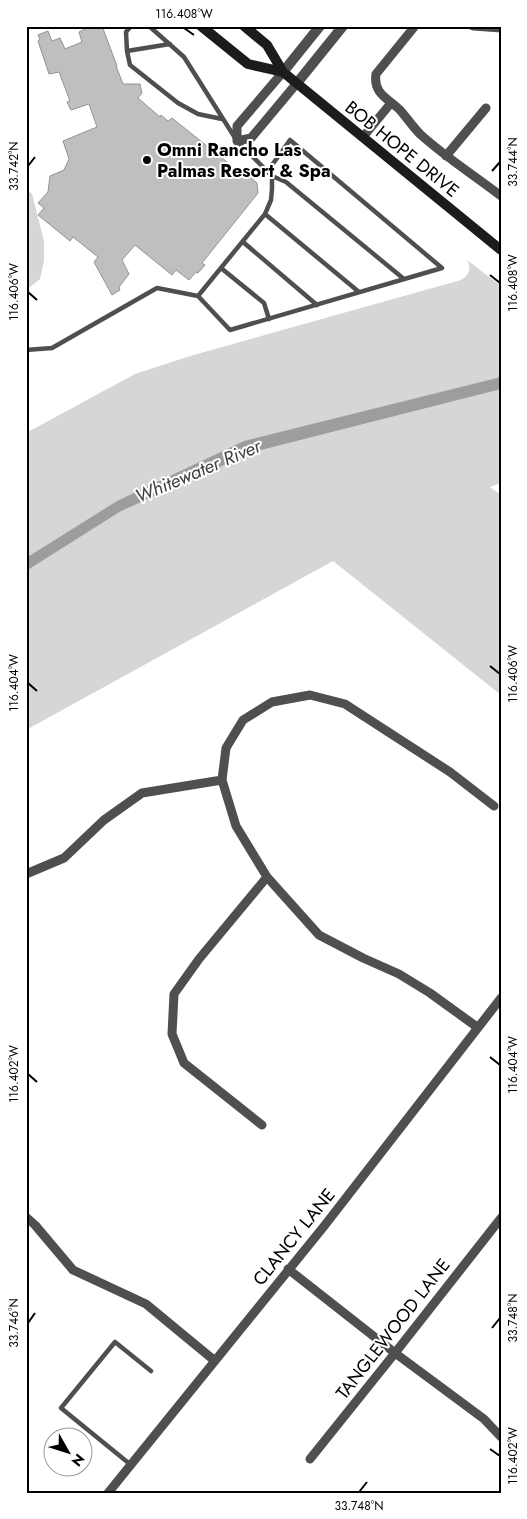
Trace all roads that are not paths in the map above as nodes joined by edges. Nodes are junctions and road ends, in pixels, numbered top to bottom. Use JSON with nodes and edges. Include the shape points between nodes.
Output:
{"nodes":[{"id":1,"x":132,"y":26,"type":"edge"},
{"id":2,"x":149,"y":26,"type":"edge"},
{"id":3,"x":201,"y":26,"type":"edge"},
{"id":4,"x":244,"y":26,"type":"edge"},
{"id":5,"x":320,"y":26,"type":"edge"},
{"id":6,"x":343,"y":26,"type":"edge"},
{"id":7,"x":415,"y":26,"type":"edge"},
{"id":8,"x":473,"y":26,"type":"edge"},
{"id":9,"x":501,"y":28,"type":"edge"},
{"id":10,"x":170,"y":44,"type":"junction"},
{"id":11,"x":126,"y":52,"type":"junction"},
{"id":12,"x":283,"y":72,"type":"junction"},
{"id":13,"x":297,"y":83,"type":"junction"},
{"id":14,"x":391,"y":103,"type":"junction"},
{"id":15,"x":486,"y":108,"type":"dead end"},
{"id":16,"x":222,"y":119,"type":"junction"},
{"id":17,"x":363,"y":138,"type":"junction"},
{"id":18,"x":237,"y":141,"type":"junction"},
{"id":19,"x":446,"y":156,"type":"junction"},
{"id":20,"x":267,"y":172,"type":"junction"},
{"id":21,"x":272,"y":176,"type":"junction"},
{"id":22,"x":501,"y":196,"type":"edge"},
{"id":23,"x":265,"y":214,"type":"junction"},
{"id":24,"x":243,"y":242,"type":"junction"},
{"id":25,"x":501,"y":250,"type":"edge"},
{"id":26,"x":221,"y":268,"type":"junction"},
{"id":27,"x":404,"y":279,"type":"junction"},
{"id":28,"x":359,"y":292,"type":"junction"},
{"id":29,"x":198,"y":296,"type":"junction"},
{"id":30,"x":317,"y":305,"type":"junction"},
{"id":31,"x":269,"y":319,"type":"junction"},
{"id":32,"x":26,"y":350,"type":"edge"},
{"id":33,"x":222,"y":780,"type":"junction"},
{"id":34,"x":494,"y":806,"type":"dead end"},
{"id":35,"x":26,"y":874,"type":"edge"},
{"id":36,"x":267,"y":877,"type":"junction"},
{"id":37,"x":501,"y":998,"type":"edge"},
{"id":38,"x":477,"y":1027,"type":"junction"},
{"id":39,"x":262,"y":1125,"type":"dead end"},
{"id":40,"x":26,"y":1217,"type":"edge"},
{"id":41,"x":501,"y":1218,"type":"edge"},
{"id":42,"x":288,"y":1269,"type":"junction"},
{"id":43,"x":395,"y":1353,"type":"junction"},
{"id":44,"x":214,"y":1361,"type":"junction"},
{"id":45,"x":151,"y":1372,"type":"dead end"},
{"id":46,"x":501,"y":1437,"type":"edge"},
{"id":47,"x":310,"y":1459,"type":"dead end"},
{"id":48,"x":131,"y":1464,"type":"junction"},
{"id":49,"x":108,"y":1493,"type":"edge"}],
"edges":[{"from":1,"to":11,"type":"lane","via":[[126,32]]},
{"from":2,"to":10,"type":"lane"},
{"from":3,"to":12,"type":"main road","name":"BOB HOPE DRIVE","via":[[248,64]]},
{"from":4,"to":12,"type":"main road","name":"BOB HOPE DRIVE","via":[[267,45]]},
{"from":5,"to":12,"type":"street"},
{"from":6,"to":13,"type":"street"},
{"from":7,"to":14,"type":"street","via":[[376,74],[378,90]]},
{"from":8,"to":9,"type":"street"},
{"from":10,"to":11,"type":"lane"},
{"from":10,"to":16,"type":"lane","via":[[184,57]]},
{"from":11,"to":16,"type":"lane","via":[[130,65],[178,104],[198,114]]},
{"from":12,"to":13,"type":"main road","name":"BOB HOPE DRIVE"},
{"from":12,"to":18,"type":"street","via":[[237,126]]},
{"from":13,"to":17,"type":"main road","name":"BOB HOPE DRIVE"},
{"from":13,"to":18,"type":"street","via":[[251,138]]},
{"from":14,"to":17,"type":"street"},
{"from":14,"to":19,"type":"street","via":[[419,134]]},
{"from":15,"to":19,"type":"street"},
{"from":16,"to":18,"type":"lane"},
{"from":17,"to":25,"type":"main road","name":"BOB HOPE DRIVE"},
{"from":18,"to":20,"type":"lane"},
{"from":19,"to":22,"type":"street"},
{"from":20,"to":21,"type":"lane"},
{"from":20,"to":27,"type":"lane","via":[[290,140],[442,268]]},
{"from":21,"to":23,"type":"lane","via":[[271,200]]},
{"from":21,"to":27,"type":"lane","via":[[286,182]]},
{"from":23,"to":24,"type":"lane"},
{"from":23,"to":28,"type":"lane"},
{"from":24,"to":26,"type":"lane"},
{"from":24,"to":30,"type":"lane"},
{"from":26,"to":29,"type":"lane"},
{"from":26,"to":31,"type":"lane","via":[[264,303]]},
{"from":27,"to":28,"type":"lane"},
{"from":28,"to":30,"type":"lane"},
{"from":29,"to":31,"type":"lane","via":[[230,330]]},
{"from":29,"to":32,"type":"lane","via":[[156,288],[52,348]]},
{"from":30,"to":31,"type":"lane"},
{"from":33,"to":34,"type":"street","via":[[226,748],[244,720],[272,702],[310,695],[345,704],[450,772]]},
{"from":33,"to":35,"type":"street","via":[[142,793],[104,820],[64,858]]},
{"from":33,"to":36,"type":"street","via":[[236,826]]},
{"from":36,"to":38,"type":"street","via":[[319,936],[399,974]]},
{"from":36,"to":39,"type":"street","via":[[174,994],[172,1034],[184,1063]]},
{"from":37,"to":38,"type":"street","name":"CLANCY LANE"},
{"from":38,"to":42,"type":"street","name":"CLANCY LANE"},
{"from":40,"to":44,"type":"street","via":[[73,1270],[146,1304]]},
{"from":41,"to":43,"type":"street","name":"TANGLEWOOD LANE"},
{"from":42,"to":43,"type":"street"},
{"from":42,"to":44,"type":"street","name":"CLANCY LANE"},
{"from":43,"to":46,"type":"street","via":[[484,1419]]},
{"from":43,"to":47,"type":"street","name":"TANGLEWOOD LANE"},
{"from":44,"to":48,"type":"street","name":"CLANCY LANE"},
{"from":45,"to":48,"type":"lane","via":[[115,1342],[61,1408]]},
{"from":48,"to":49,"type":"street","name":"CLANCY LANE"}]}
